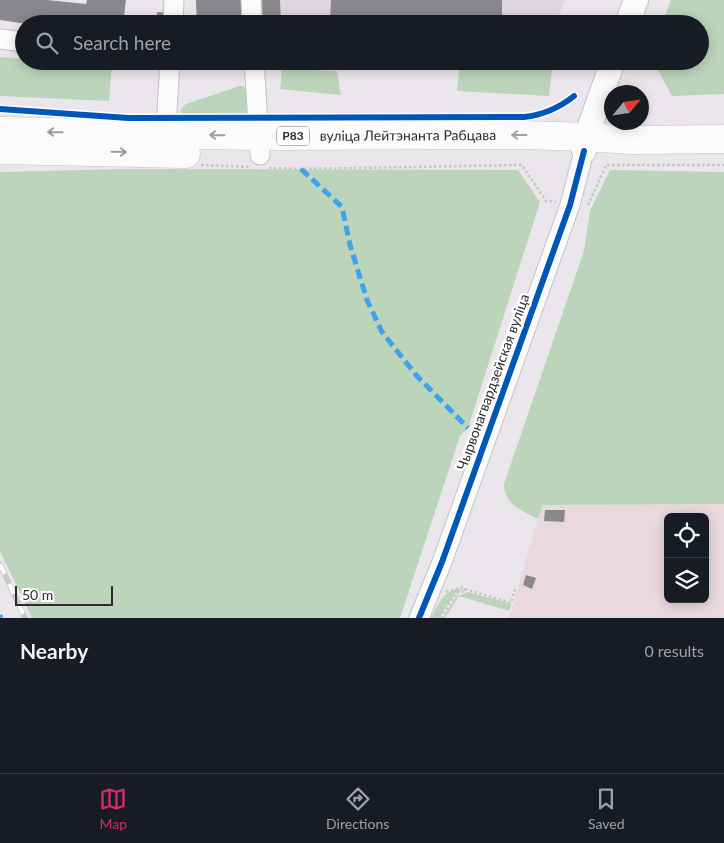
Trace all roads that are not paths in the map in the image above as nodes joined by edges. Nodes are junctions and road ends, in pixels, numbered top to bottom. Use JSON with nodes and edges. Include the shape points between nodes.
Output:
{"nodes":[{"id":1,"x":174,"y":0,"type":"edge"},
{"id":2,"x":251,"y":0,"type":"edge"},
{"id":3,"x":636,"y":0,"type":"edge"},
{"id":4,"x":173,"y":15,"type":"edge"},
{"id":5,"x":252,"y":15,"type":"edge"},
{"id":6,"x":630,"y":15,"type":"edge"},
{"id":7,"x":0,"y":39,"type":"edge"},
{"id":8,"x":15,"y":41,"type":"edge"},
{"id":9,"x":169,"y":70,"type":"edge"},
{"id":10,"x":254,"y":70,"type":"edge"},
{"id":11,"x":611,"y":70,"type":"edge"},
{"id":12,"x":0,"y":132,"type":"edge"},
{"id":13,"x":724,"y":139,"type":"edge"},
{"id":14,"x":165,"y":144,"type":"junction"},
{"id":15,"x":585,"y":144,"type":"junction"},
{"id":16,"x":0,"y":150,"type":"edge"},
{"id":17,"x":724,"y":153,"type":"edge"},
{"id":18,"x":258,"y":157,"type":"junction"},
{"id":19,"x":419,"y":618,"type":"edge"}],
"edges":[{"from":1,"to":4,"type":"street"},
{"from":2,"to":5,"type":"street"},
{"from":3,"to":6,"type":"main road"},
{"from":7,"to":8,"type":"street"},
{"from":9,"to":14,"type":"street"},
{"from":10,"to":18,"type":"street"},
{"from":11,"to":15,"type":"main road"},
{"from":14,"to":12,"type":"highway","name":"вуліца Лейтэнанта Рабцава","number":"Р83","one_way":true},
{"from":13,"to":15,"type":"highway","name":"вуліца Лейтэнанта Рабцава","number":"Р83"},
{"from":16,"to":14,"type":"highway","name":"вуліца Лейтэнанта Рабцава","number":"Р83","one_way":true},
{"from":14,"to":18,"type":"highway","name":"вуліца Лейтэнанта Рабцава","number":"Р83"},
{"from":15,"to":17,"type":"highway","name":"вуліца Лейтэнанта Рабцава","number":"Р83"},
{"from":15,"to":18,"type":"highway","name":"вуліца Лейтэнанта Рабцава","number":"Р83","via":[[522,154]]},
{"from":15,"to":19,"type":"street","name":"Чырвонагвардзейская вуліца","via":[[570,205]]}]}
